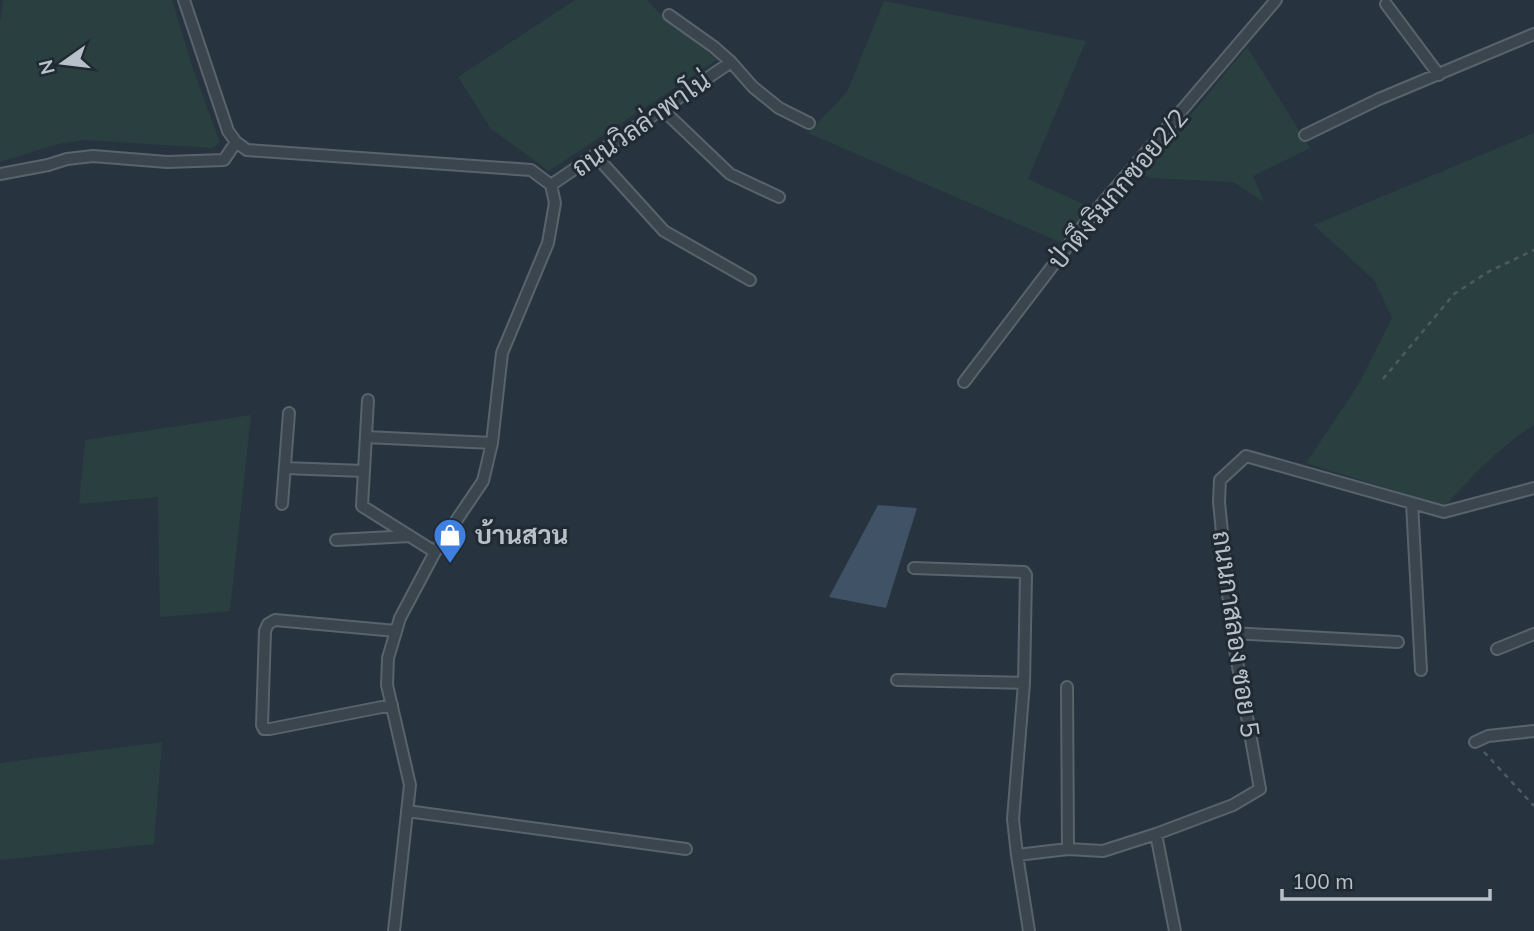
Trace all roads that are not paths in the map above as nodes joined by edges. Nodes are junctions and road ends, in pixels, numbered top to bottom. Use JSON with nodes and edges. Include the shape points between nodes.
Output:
{"nodes":[{"id":1,"x":184,"y":0,"type":"edge"},
{"id":2,"x":1276,"y":0,"type":"edge"},
{"id":3,"x":1386,"y":4,"type":"dead end"},
{"id":4,"x":669,"y":15,"type":"dead end"},
{"id":5,"x":1534,"y":34,"type":"edge"},
{"id":6,"x":732,"y":62,"type":"junction"},
{"id":7,"x":1439,"y":75,"type":"junction"},
{"id":8,"x":662,"y":109,"type":"junction"},
{"id":9,"x":809,"y":123,"type":"dead end"},
{"id":10,"x":1305,"y":135,"type":"dead end"},
{"id":11,"x":236,"y":142,"type":"junction"},
{"id":12,"x":595,"y":155,"type":"junction"},
{"id":13,"x":0,"y":174,"type":"edge"},
{"id":14,"x":551,"y":186,"type":"junction"},
{"id":15,"x":779,"y":197,"type":"dead end"},
{"id":16,"x":750,"y":281,"type":"dead end"},
{"id":17,"x":964,"y":382,"type":"dead end"},
{"id":18,"x":368,"y":400,"type":"dead end"},
{"id":19,"x":289,"y":413,"type":"dead end"},
{"id":20,"x":366,"y":437,"type":"junction"},
{"id":21,"x":492,"y":443,"type":"junction"},
{"id":22,"x":285,"y":468,"type":"junction"},
{"id":23,"x":364,"y":471,"type":"junction"},
{"id":24,"x":1534,"y":488,"type":"edge"},
{"id":25,"x":1412,"y":503,"type":"junction"},
{"id":26,"x":282,"y":505,"type":"dead end"},
{"id":27,"x":410,"y":536,"type":"junction"},
{"id":28,"x":336,"y":540,"type":"dead end"},
{"id":29,"x":435,"y":552,"type":"junction"},
{"id":30,"x":914,"y":568,"type":"dead end"},
{"id":31,"x":396,"y":631,"type":"junction"},
{"id":32,"x":1232,"y":633,"type":"junction"},
{"id":33,"x":1534,"y":634,"type":"edge"},
{"id":34,"x":1398,"y":642,"type":"dead end"},
{"id":35,"x":1497,"y":649,"type":"dead end"},
{"id":36,"x":1422,"y":670,"type":"dead end"},
{"id":37,"x":897,"y":680,"type":"dead end"},
{"id":38,"x":1024,"y":683,"type":"junction"},
{"id":39,"x":1067,"y":687,"type":"dead end"},
{"id":40,"x":392,"y":705,"type":"junction"},
{"id":41,"x":1534,"y":731,"type":"edge"},
{"id":42,"x":1475,"y":742,"type":"road end"},
{"id":43,"x":407,"y":811,"type":"junction"},
{"id":44,"x":1156,"y":834,"type":"junction"},
{"id":45,"x":686,"y":849,"type":"dead end"},
{"id":46,"x":1068,"y":849,"type":"junction"},
{"id":47,"x":1017,"y":855,"type":"junction"},
{"id":48,"x":394,"y":931,"type":"edge"},
{"id":49,"x":1030,"y":931,"type":"edge"},
{"id":50,"x":1175,"y":931,"type":"edge"}],
"edges":[{"from":1,"to":11,"type":"street","via":[[228,131]]},
{"from":2,"to":17,"type":"street","name":"ป่าตึงริมกกซอย2/2","via":[[1083,226]]},
{"from":3,"to":7,"type":"street"},
{"from":4,"to":6,"type":"street"},
{"from":5,"to":7,"type":"street"},
{"from":6,"to":8,"type":"street","name":"ถนนวิลล่าพาโน่"},
{"from":6,"to":9,"type":"street","via":[[779,108]]},
{"from":7,"to":10,"type":"street"},
{"from":8,"to":12,"type":"street","name":"ถนนวิลล่าพาโน่"},
{"from":8,"to":15,"type":"street","via":[[730,174]]},
{"from":11,"to":13,"type":"street","via":[[223,160],[167,162],[93,156]]},
{"from":11,"to":14,"type":"street","via":[[247,150],[531,170]]},
{"from":12,"to":14,"type":"street","name":"ถนนวิลล่าพาโน่"},
{"from":12,"to":16,"type":"street","via":[[664,231]]},
{"from":14,"to":21,"type":"street","via":[[555,203],[548,243],[502,353]]},
{"from":18,"to":20,"type":"street"},
{"from":19,"to":22,"type":"street"},
{"from":20,"to":21,"type":"street"},
{"from":20,"to":23,"type":"street"},
{"from":21,"to":29,"type":"street","via":[[483,481]]},
{"from":22,"to":23,"type":"street"},
{"from":22,"to":26,"type":"street"},
{"from":23,"to":27,"type":"street","via":[[362,506]]},
{"from":24,"to":25,"type":"street","name":"ถนนกาสลอง ซอย 5","via":[[1444,512]]},
{"from":25,"to":32,"type":"street","name":"ถนนกาสลอง ซอย 5","via":[[1246,456],[1220,480]]},
{"from":25,"to":36,"type":"street"},
{"from":27,"to":28,"type":"street"},
{"from":27,"to":29,"type":"street"},
{"from":29,"to":31,"type":"street"},
{"from":30,"to":38,"type":"street","via":[[1024,572]]},
{"from":31,"to":40,"type":"street","via":[[388,658]]},
{"from":31,"to":40,"type":"street","via":[[275,620],[268,624],[262,725],[270,729]]},
{"from":32,"to":34,"type":"street"},
{"from":32,"to":44,"type":"street","name":"ถนนกาสลอง ซอย 5","via":[[1260,789]]},
{"from":33,"to":35,"type":"street"},
{"from":37,"to":38,"type":"street"},
{"from":38,"to":47,"type":"street","via":[[1013,819]]},
{"from":39,"to":46,"type":"street"},
{"from":40,"to":43,"type":"street","via":[[410,785]]},
{"from":41,"to":42,"type":"street","via":[[1488,736]]},
{"from":43,"to":45,"type":"street"},
{"from":43,"to":48,"type":"street"},
{"from":44,"to":46,"type":"street","name":"ถนนกาสลอง ซอย 5","via":[[1103,851]]},
{"from":44,"to":50,"type":"street"},
{"from":46,"to":47,"type":"street","name":"ถนนกาสลอง ซอย 5"},
{"from":47,"to":49,"type":"street"}]}
